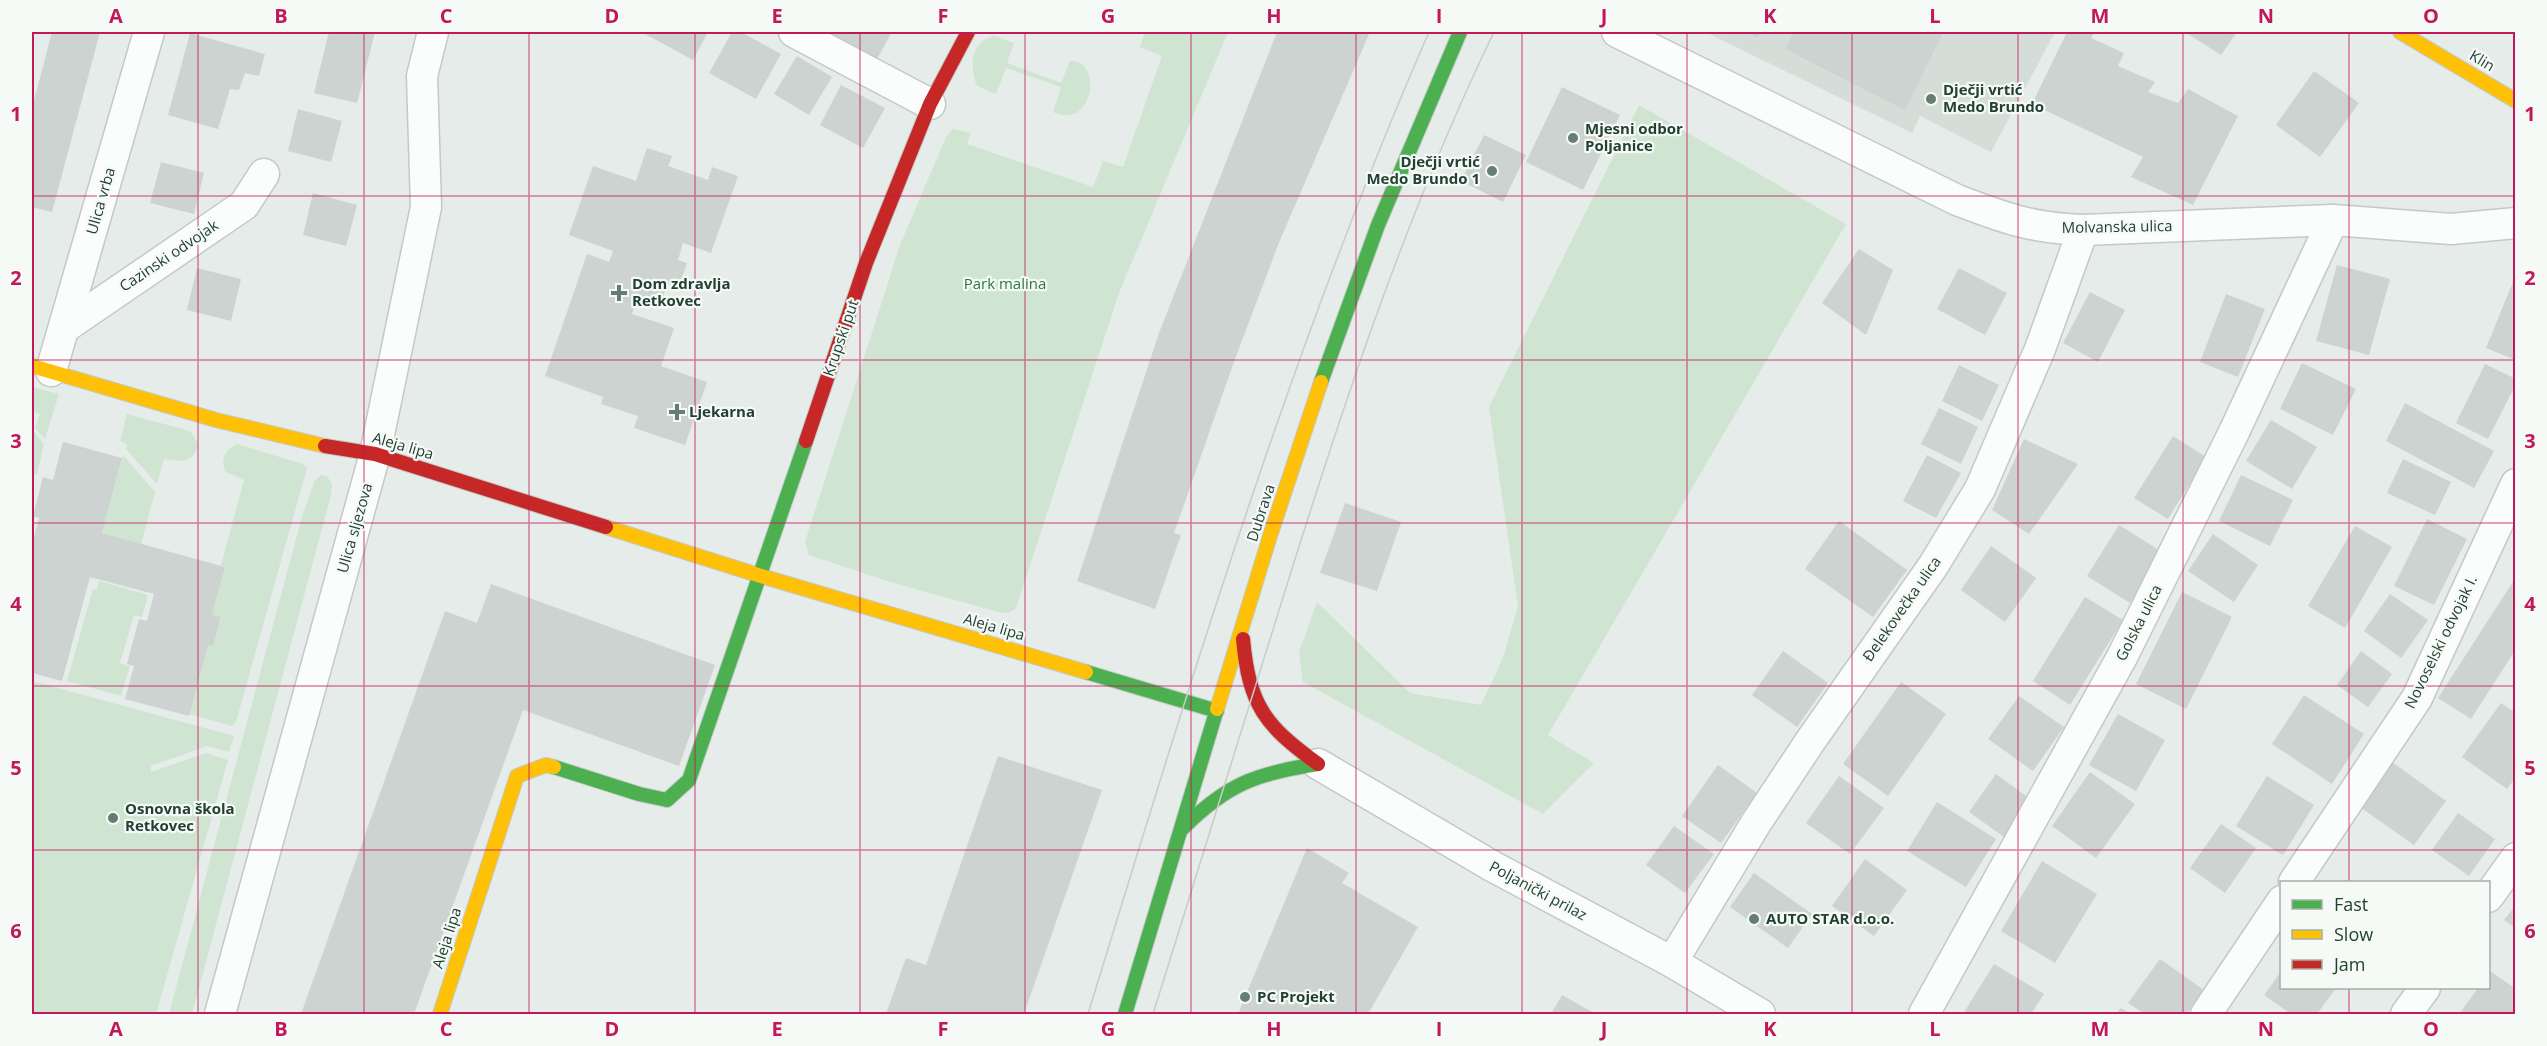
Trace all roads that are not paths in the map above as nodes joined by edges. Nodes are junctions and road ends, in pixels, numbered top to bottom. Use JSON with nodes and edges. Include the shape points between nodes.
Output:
{"nodes":[{"id":1,"x":149,"y":32,"type":"edge"},
{"id":2,"x":433,"y":32,"type":"edge"},
{"id":3,"x":794,"y":32,"type":"edge"},
{"id":4,"x":968,"y":32,"type":"edge"},
{"id":5,"x":1460,"y":32,"type":"edge"},
{"id":6,"x":1617,"y":32,"type":"edge"},
{"id":7,"x":2400,"y":32,"type":"edge"},
{"id":8,"x":2516,"y":101,"type":"edge"},
{"id":9,"x":930,"y":104,"type":"junction"},
{"id":10,"x":264,"y":174,"type":"dead end"},
{"id":11,"x":2333,"y":220,"type":"junction"},
{"id":12,"x":2516,"y":223,"type":"edge"},
{"id":13,"x":2083,"y":230,"type":"junction"},
{"id":14,"x":64,"y":328,"type":"junction"},
{"id":15,"x":41,"y":369,"type":"edge"},
{"id":16,"x":375,"y":454,"type":"junction"},
{"id":17,"x":2516,"y":484,"type":"edge"},
{"id":18,"x":761,"y":576,"type":"junction"},
{"id":19,"x":1243,"y":626,"type":"junction"},
{"id":20,"x":1217,"y":711,"type":"junction"},
{"id":21,"x":1318,"y":764,"type":"junction"},
{"id":22,"x":1183,"y":828,"type":"junction"},
{"id":23,"x":2516,"y":858,"type":"edge"},
{"id":24,"x":2295,"y":881,"type":"edge"},
{"id":25,"x":2490,"y":894,"type":"edge"},
{"id":26,"x":2280,"y":904,"type":"edge"},
{"id":27,"x":1672,"y":962,"type":"junction"},
{"id":28,"x":2424,"y":989,"type":"edge"},
{"id":29,"x":220,"y":1014,"type":"edge"},
{"id":30,"x":440,"y":1014,"type":"edge"},
{"id":31,"x":1125,"y":1014,"type":"edge"},
{"id":32,"x":1760,"y":1014,"type":"edge"},
{"id":33,"x":1924,"y":1014,"type":"edge"},
{"id":34,"x":2206,"y":1014,"type":"edge"},
{"id":35,"x":2406,"y":1014,"type":"edge"}],
"edges":[{"from":1,"to":14,"type":"street","name":"Ulica vrba"},
{"from":2,"to":16,"type":"street","name":"Ulica sljezova","via":[[423,76],[426,207]]},
{"from":3,"to":9,"type":"street"},
{"from":4,"to":9,"type":"street","name":"Krupski put"},
{"from":5,"to":19,"type":"street","name":"Dubrava","via":[[1368,253]]},
{"from":6,"to":13,"type":"street","name":"Molvanska ulica","via":[[1957,200],[2010,221],[2049,229]]},
{"from":7,"to":8,"type":"street","name":"Klin"},
{"from":9,"to":18,"type":"street","name":"Krupski put","via":[[866,263]]},
{"from":10,"to":14,"type":"street","name":"Cazinski odvojak","via":[[244,205]]},
{"from":11,"to":12,"type":"street","name":"Molvanska ulica","via":[[2451,229]]},
{"from":11,"to":13,"type":"street","name":"Molvanska ulica"},
{"from":11,"to":33,"type":"street","name":"Golska ulica","via":[[2234,432],[2122,657]]},
{"from":13,"to":27,"type":"street","name":"Đelekovečka ulica","via":[[2040,349],[1980,489],[1933,567],[1756,823]]},
{"from":14,"to":15,"type":"street","name":"Ulica vrba"},
{"from":15,"to":16,"type":"street","name":"Aleja lipa","via":[[216,420]]},
{"from":16,"to":18,"type":"street","name":"Aleja lipa"},
{"from":16,"to":29,"type":"street","name":"Ulica sljezova"},
{"from":17,"to":24,"type":"street","name":"Novoselski odvojak I.","via":[[2417,698]]},
{"from":18,"to":20,"type":"street","name":"Aleja lipa"},
{"from":18,"to":30,"type":"street","name":"Aleja lipa","via":[[689,780],[667,800],[546,765],[517,776]]},
{"from":19,"to":20,"type":"street","name":"Dubrava"},
{"from":19,"to":21,"type":"street","via":[[1246,670],[1262,714],[1281,738]]},
{"from":20,"to":22,"type":"street","name":"Dubrava"},
{"from":21,"to":22,"type":"street","via":[[1284,769],[1237,785]]},
{"from":21,"to":27,"type":"street","name":"Poljanički prilaz","via":[[1492,866]]},
{"from":22,"to":31,"type":"street","name":"Dubrava"},
{"from":23,"to":25,"type":"street"},
{"from":26,"to":34,"type":"street"},
{"from":27,"to":32,"type":"street","name":"Poljanički prilaz"},
{"from":28,"to":35,"type":"street"}]}
